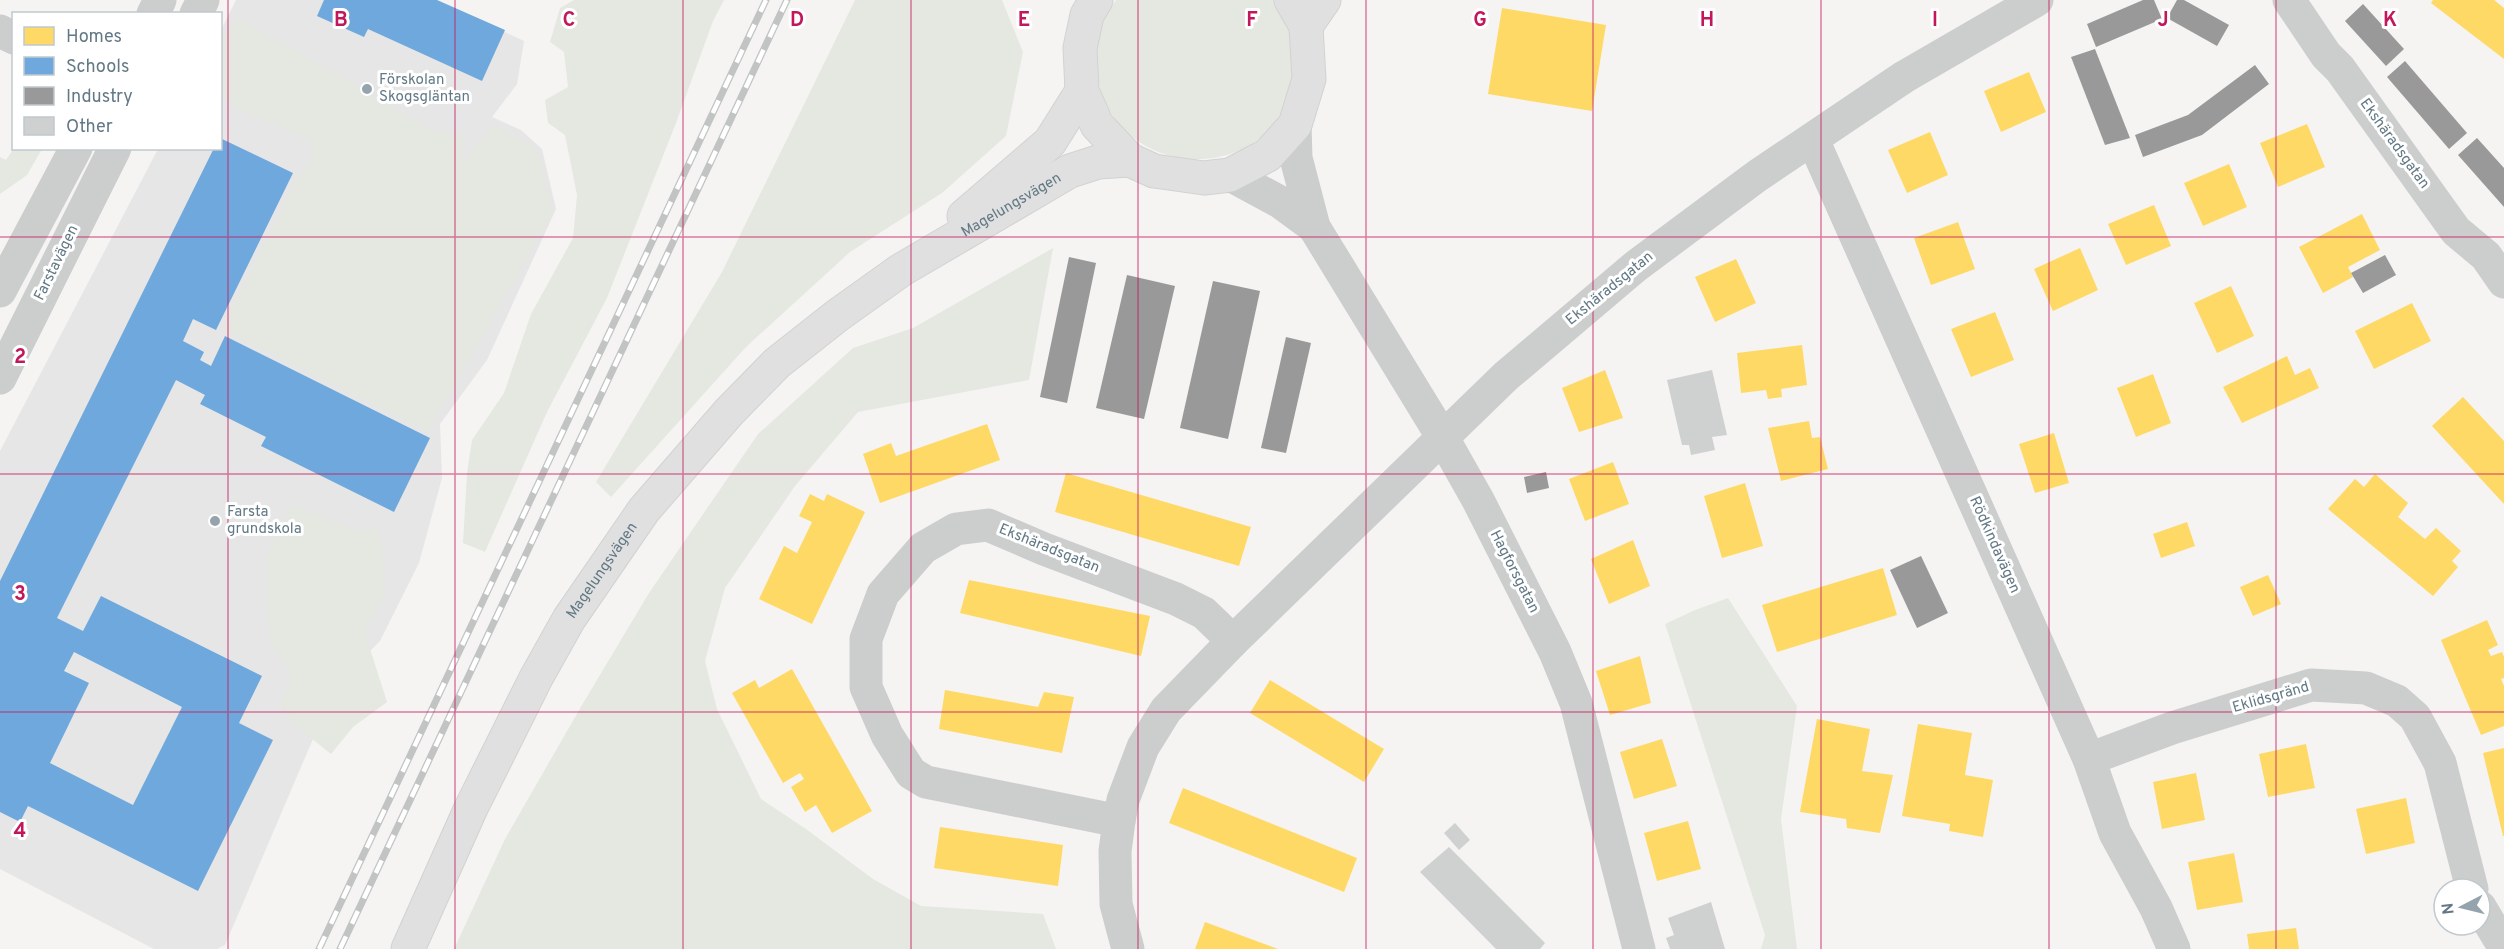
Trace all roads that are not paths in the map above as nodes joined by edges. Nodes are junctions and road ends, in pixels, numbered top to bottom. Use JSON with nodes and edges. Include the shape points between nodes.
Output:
{"nodes":[{"id":1,"x":2037,"y":0,"type":"edge"},
{"id":2,"x":2289,"y":0,"type":"edge"},
{"id":3,"x":1087,"y":5,"type":"edge"},
{"id":4,"x":1307,"y":9,"type":"edge"},
{"id":5,"x":1082,"y":91,"type":"junction"},
{"id":6,"x":1294,"y":124,"type":"junction"},
{"id":7,"x":1813,"y":140,"type":"junction"},
{"id":8,"x":75,"y":150,"type":"edge"},
{"id":9,"x":114,"y":150,"type":"edge"},
{"id":10,"x":1130,"y":160,"type":"junction"},
{"id":11,"x":1230,"y":175,"type":"junction"},
{"id":12,"x":1314,"y":227,"type":"junction"},
{"id":13,"x":901,"y":270,"type":"junction"},
{"id":14,"x":2504,"y":282,"type":"edge"},
{"id":15,"x":0,"y":291,"type":"edge"},
{"id":16,"x":0,"y":378,"type":"edge"},
{"id":17,"x":1443,"y":438,"type":"junction"},
{"id":18,"x":1233,"y":641,"type":"junction"},
{"id":19,"x":2089,"y":759,"type":"junction"},
{"id":20,"x":1119,"y":821,"type":"junction"},
{"id":21,"x":2469,"y":877,"type":"edge"},
{"id":22,"x":2492,"y":927,"type":"edge"},
{"id":23,"x":2504,"y":947,"type":"edge"},
{"id":24,"x":408,"y":949,"type":"edge"},
{"id":25,"x":1128,"y":949,"type":"edge"},
{"id":26,"x":1639,"y":949,"type":"edge"},
{"id":27,"x":2174,"y":949,"type":"edge"}],
"edges":[{"from":1,"to":7,"type":"street","name":"Ekshäradsgatan","via":[[1904,77]]},
{"from":2,"to":14,"type":"street","name":"Ekshäradsgatan","via":[[2456,231],[2486,256]]},
{"from":3,"to":5,"type":"main road","via":[[1080,48]]},
{"from":4,"to":6,"type":"main road","via":[[1309,79]]},
{"from":5,"to":10,"type":"main road","via":[[1097,125]]},
{"from":5,"to":13,"type":"main road","name":"Magelungsvägen","via":[[1050,142]]},
{"from":6,"to":11,"type":"main road","via":[[1268,155]]},
{"from":6,"to":12,"type":"street","name":"Hagforsgatan","via":[[1296,158]]},
{"from":7,"to":17,"type":"street","name":"Ekshäradsgatan","via":[[1757,176],[1636,266],[1506,376]]},
{"from":7,"to":19,"type":"street","name":"Rödkindavägen"},
{"from":8,"to":15,"type":"street"},
{"from":9,"to":16,"type":"street","name":"Farstavägen"},
{"from":10,"to":11,"type":"main road","via":[[1154,171],[1179,176]]},
{"from":10,"to":13,"type":"main road","name":"Magelungsvägen","via":[[1098,162],[1070,171]]},
{"from":11,"to":12,"type":"street","name":"Hagforsgatan","via":[[1280,202]]},
{"from":12,"to":17,"type":"street","name":"Hagforsgatan"},
{"from":13,"to":24,"type":"main road","name":"Magelungsvägen","via":[[777,363],[644,510],[569,619],[536,678],[471,808]]},
{"from":17,"to":18,"type":"street","name":"Ekshäradsgatan"},
{"from":17,"to":26,"type":"street","name":"Hagforsgatan","via":[[1556,652],[1576,703]]},
{"from":18,"to":20,"type":"street","name":"Ekshäradsgatan","via":[[1166,710],[1143,747]]},
{"from":18,"to":20,"type":"street","name":"Ekshäradsgatan","via":[[1204,613],[1176,599],[988,525],[956,529],[923,548],[883,594],[866,639],[866,687],[887,735],[911,773],[927,782]]},
{"from":19,"to":21,"type":"street","name":"Eklidsgränd","via":[[2172,728],[2311,685],[2366,688],[2397,701],[2415,717],[2440,763]]},
{"from":19,"to":27,"type":"street","name":"Rödkindavägen","via":[[2115,833]]},
{"from":20,"to":25,"type":"street","name":"Ekshäradsgatan","via":[[1114,851],[1116,904]]},
{"from":22,"to":23,"type":"street"}]}
